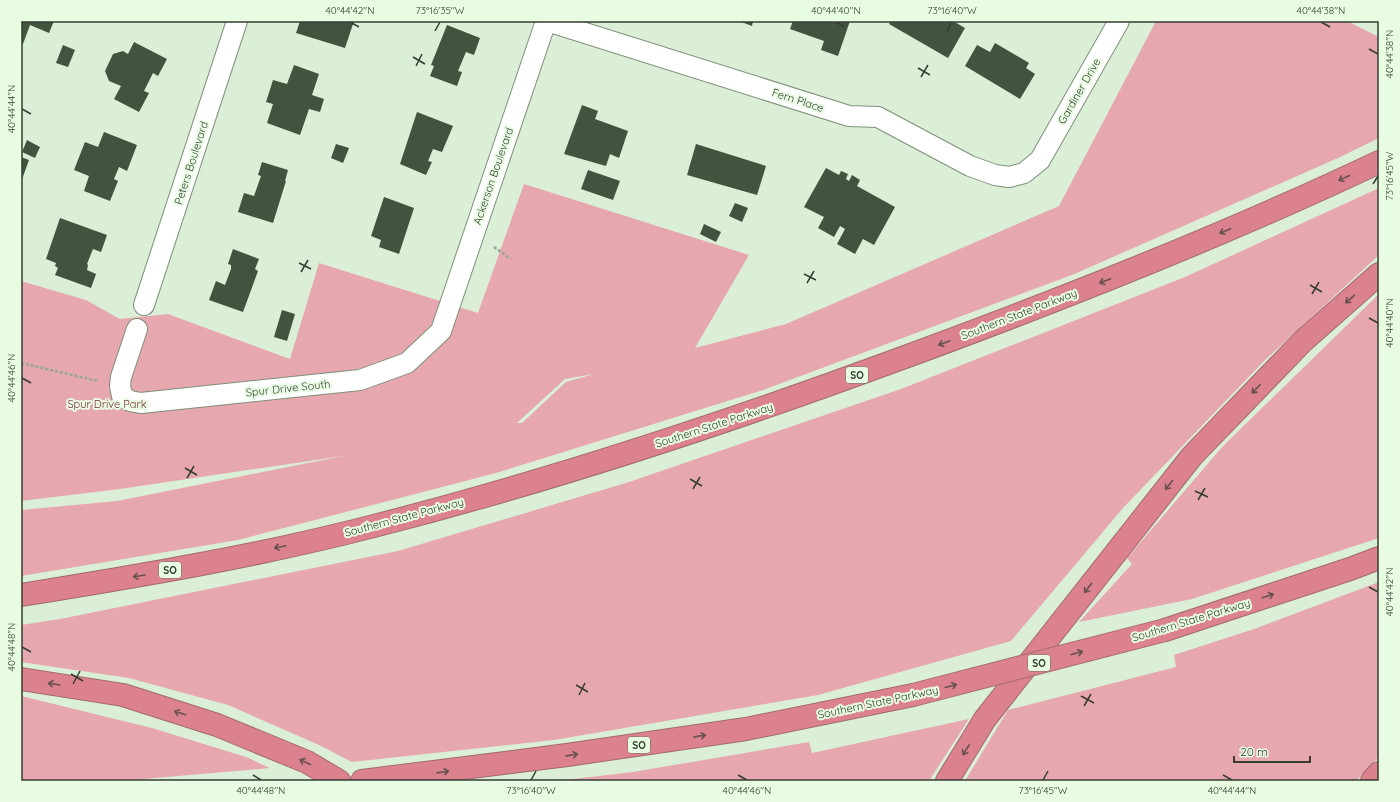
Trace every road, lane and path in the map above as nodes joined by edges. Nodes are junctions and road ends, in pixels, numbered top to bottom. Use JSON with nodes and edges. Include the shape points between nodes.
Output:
{"nodes":[{"id":1,"x":237,"y":21,"type":"edge"},
{"id":2,"x":546,"y":21,"type":"edge"},
{"id":3,"x":1119,"y":21,"type":"edge"},
{"id":4,"x":1040,"y":160,"type":"joint"},
{"id":5,"x":1379,"y":162,"type":"edge"},
{"id":6,"x":1379,"y":274,"type":"edge"},
{"id":7,"x":144,"y":305,"type":"dead end"},
{"id":8,"x":137,"y":329,"type":"dead end"},
{"id":9,"x":441,"y":331,"type":"joint"},
{"id":10,"x":21,"y":363,"type":"edge"},
{"id":11,"x":121,"y":391,"type":"junction"},
{"id":12,"x":1379,"y":558,"type":"edge"},
{"id":13,"x":21,"y":595,"type":"edge"},
{"id":14,"x":21,"y":679,"type":"edge"},
{"id":15,"x":1379,"y":773,"type":"edge"},
{"id":16,"x":339,"y":781,"type":"edge"},
{"id":17,"x":362,"y":781,"type":"edge"},
{"id":18,"x":946,"y":781,"type":"edge"},
{"id":19,"x":1372,"y":781,"type":"edge"}],
"edges":[{"from":1,"to":7,"type":"street","name":"Peters Boulevard"},
{"from":2,"to":4,"type":"street","name":"Fern Place","via":[[849,116],[878,117],[970,166],[995,175],[1009,177],[1024,173]]},
{"from":2,"to":9,"type":"street","name":"Ackerson Boulevard"},
{"from":3,"to":4,"type":"street","name":"Gardiner Drive"},
{"from":5,"to":13,"type":"highway","name":"Southern State Parkway","number":"SO","one_way":true,"via":[[1158,260],[984,328],[762,410],[569,473],[371,527],[184,568]]},
{"from":6,"to":18,"type":"highway","one_way":true,"via":[[1303,341],[1192,456],[985,719]]},
{"from":8,"to":11,"type":"street"},
{"from":9,"to":11,"type":"street","name":"Spur Drive South","via":[[407,363],[360,380],[141,403],[130,401]]},
{"from":10,"to":11,"type":"path"},
{"from":17,"to":12,"type":"highway","name":"Southern State Parkway","number":"SO","one_way":true,"bridge":true,"via":[[746,729],[913,695],[1165,630]]},
{"from":16,"to":14,"type":"highway","one_way":true,"via":[[307,762],[217,725],[123,695]]},
{"from":15,"to":19,"type":"highway"}]}
